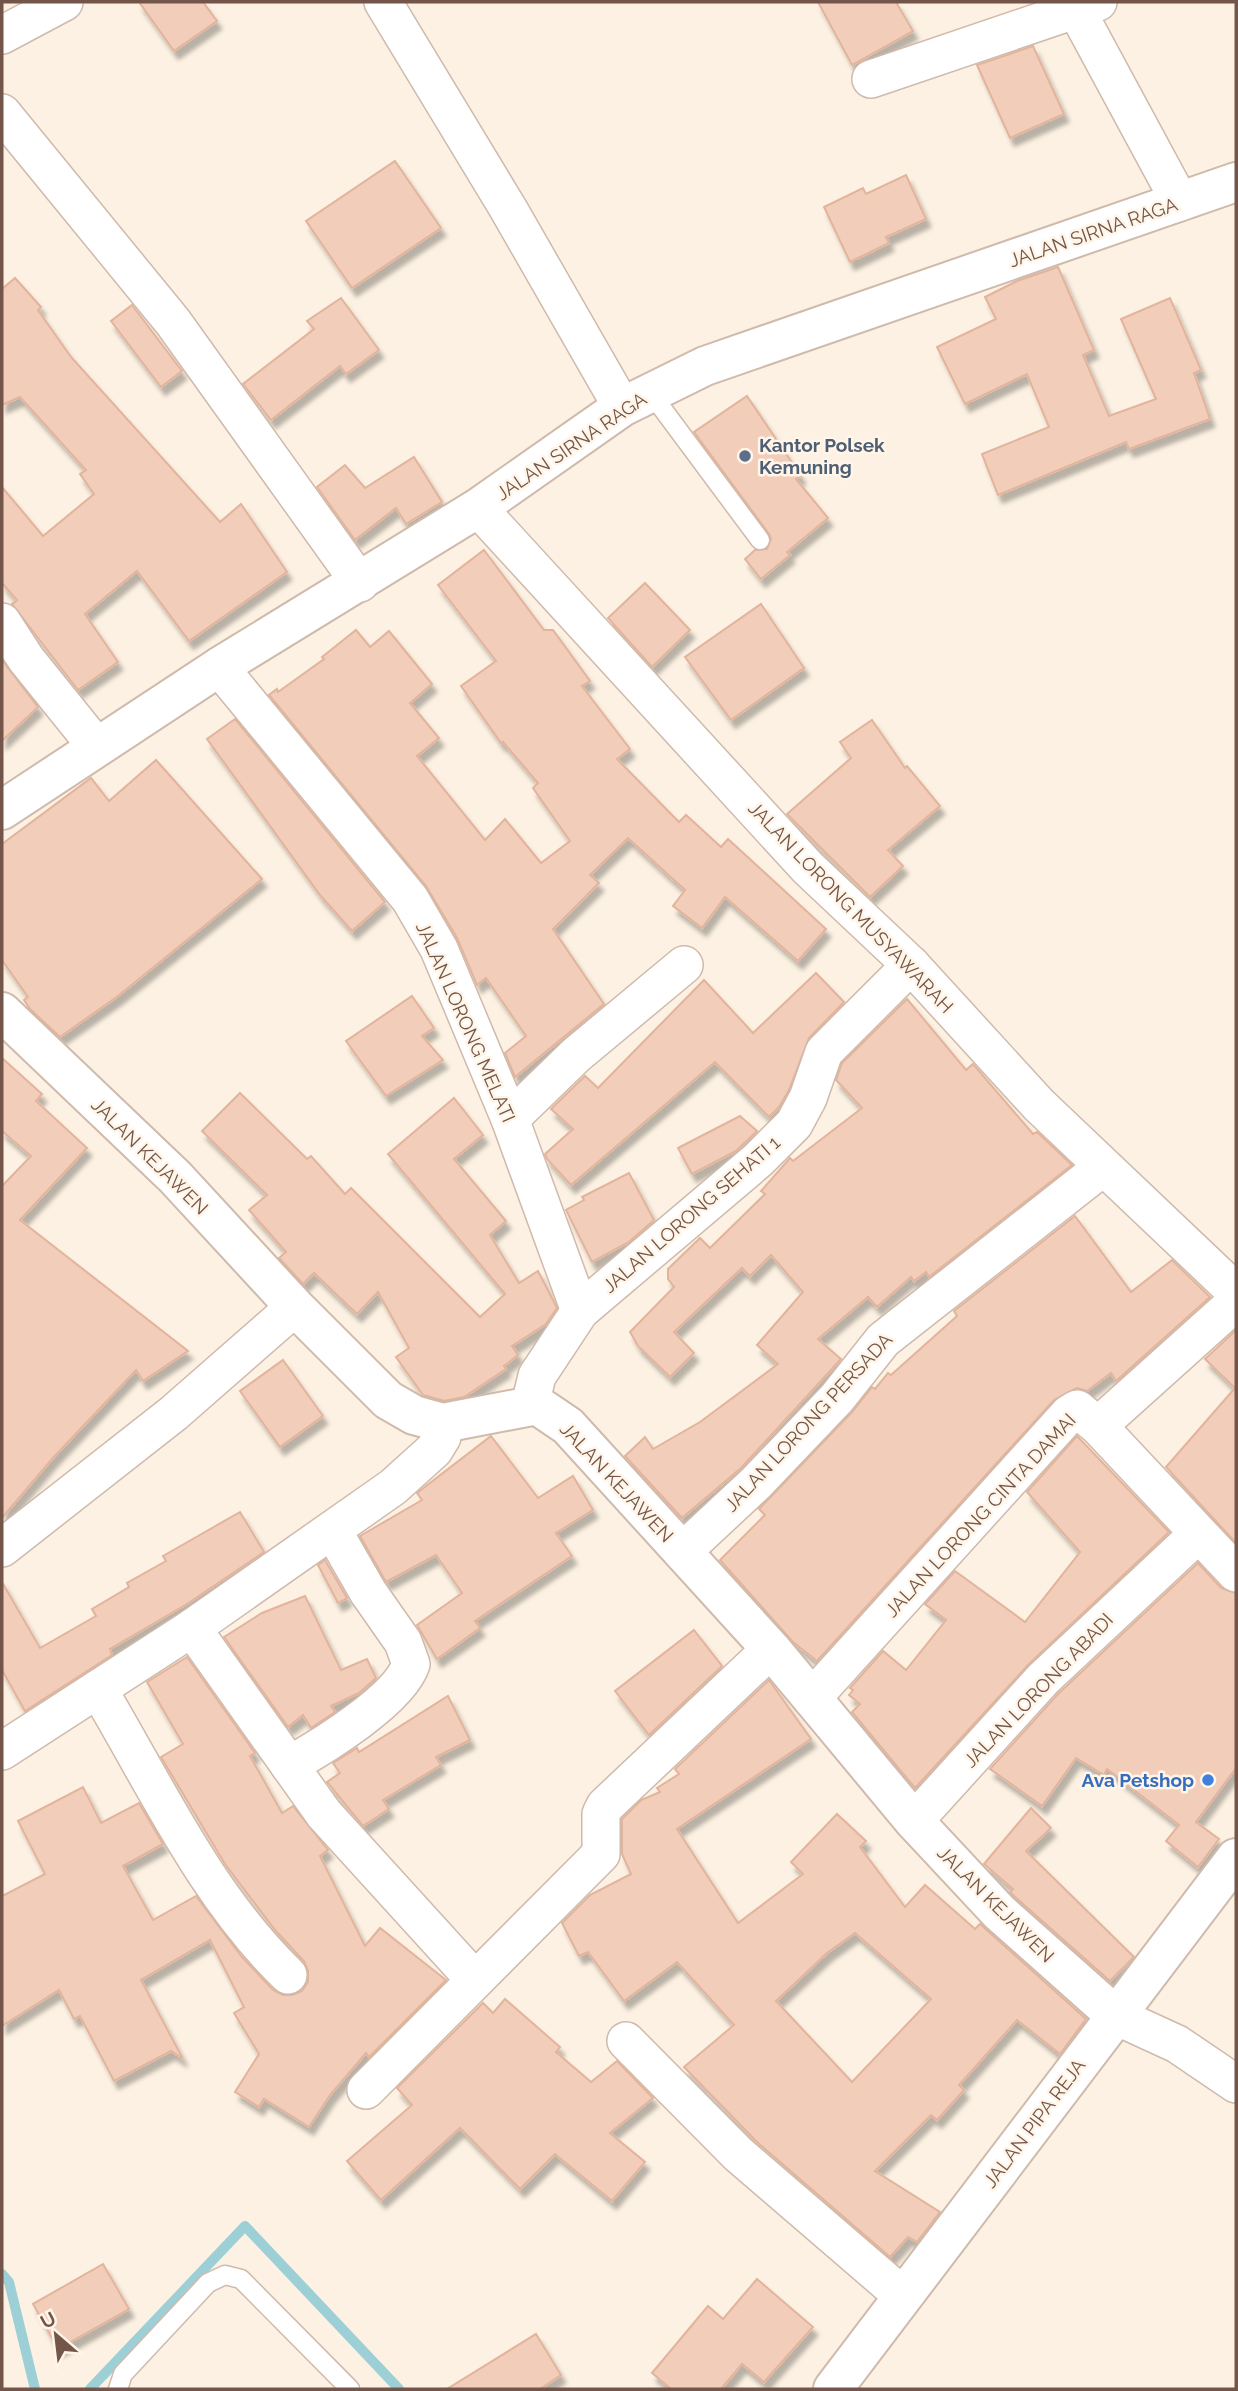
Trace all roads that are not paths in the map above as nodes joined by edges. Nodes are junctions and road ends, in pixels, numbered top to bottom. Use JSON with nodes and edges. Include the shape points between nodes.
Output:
{"nodes":[{"id":1,"x":383,"y":2,"type":"edge"},
{"id":2,"x":54,"y":4,"type":"edge"},
{"id":3,"x":1082,"y":4,"type":"edge"},
{"id":4,"x":2,"y":35,"type":"edge"},
{"id":5,"x":871,"y":79,"type":"dead end"},
{"id":6,"x":2,"y":113,"type":"edge"},
{"id":7,"x":1236,"y":182,"type":"edge"},
{"id":8,"x":1180,"y":202,"type":"junction"},
{"id":9,"x":636,"y":400,"type":"junction"},
{"id":10,"x":478,"y":508,"type":"junction"},
{"id":11,"x":760,"y":540,"type":"dead end"},
{"id":12,"x":360,"y":583,"type":"junction"},
{"id":13,"x":2,"y":622,"type":"edge"},
{"id":14,"x":219,"y":667,"type":"junction"},
{"id":15,"x":96,"y":746,"type":"junction"},
{"id":16,"x":2,"y":810,"type":"edge"},
{"id":17,"x":684,"y":965,"type":"dead end"},
{"id":18,"x":911,"y":965,"type":"junction"},
{"id":19,"x":2,"y":1012,"type":"edge"},
{"id":20,"x":510,"y":1119,"type":"junction"},
{"id":21,"x":1103,"y":1167,"type":"junction"},
{"id":22,"x":1236,"y":1292,"type":"edge"},
{"id":23,"x":1236,"y":1303,"type":"edge"},
{"id":24,"x":295,"y":1307,"type":"junction"},
{"id":25,"x":580,"y":1311,"type":"junction"},
{"id":26,"x":530,"y":1405,"type":"junction"},
{"id":27,"x":443,"y":1423,"type":"junction"},
{"id":28,"x":1098,"y":1426,"type":"junction"},
{"id":29,"x":332,"y":1531,"type":"junction"},
{"id":30,"x":1198,"y":1534,"type":"junction"},
{"id":31,"x":2,"y":1548,"type":"edge"},
{"id":32,"x":682,"y":1552,"type":"junction"},
{"id":33,"x":1236,"y":1573,"type":"edge"},
{"id":34,"x":192,"y":1628,"type":"junction"},
{"id":35,"x":771,"y":1648,"type":"junction"},
{"id":36,"x":97,"y":1689,"type":"junction"},
{"id":37,"x":813,"y":1697,"type":"junction"},
{"id":38,"x":2,"y":1751,"type":"edge"},
{"id":39,"x":289,"y":1765,"type":"junction"},
{"id":40,"x":914,"y":1821,"type":"junction"},
{"id":41,"x":1236,"y":1858,"type":"edge"},
{"id":42,"x":288,"y":1975,"type":"dead end"},
{"id":43,"x":475,"y":1980,"type":"junction"},
{"id":44,"x":1116,"y":2016,"type":"junction"},
{"id":45,"x":626,"y":2040,"type":"dead end"},
{"id":46,"x":1236,"y":2084,"type":"edge"},
{"id":47,"x":366,"y":2090,"type":"dead end"},
{"id":48,"x":904,"y":2296,"type":"junction"},
{"id":49,"x":118,"y":2389,"type":"edge"},
{"id":50,"x":350,"y":2389,"type":"edge"},
{"id":51,"x":832,"y":2389,"type":"edge"}],
"edges":[{"from":1,"to":9,"type":"street","via":[[509,210]]},
{"from":2,"to":4,"type":"street"},
{"from":3,"to":5,"type":"street"},
{"from":3,"to":8,"type":"street"},
{"from":6,"to":12,"type":"street","via":[[173,322]]},
{"from":7,"to":8,"type":"street","name":"JALAN SIRNA RAGA"},
{"from":8,"to":9,"type":"street","name":"JALAN SIRNA RAGA","via":[[705,366]]},
{"from":9,"to":10,"type":"street","name":"JALAN SIRNA RAGA"},
{"from":9,"to":11,"type":"lane"},
{"from":10,"to":12,"type":"street","name":"JALAN SIRNA RAGA"},
{"from":10,"to":18,"type":"street","name":"JALAN LORONG MUSYAWARAH","via":[[808,868]]},
{"from":12,"to":14,"type":"street","name":"JALAN SIRNA RAGA"},
{"from":13,"to":15,"type":"street"},
{"from":14,"to":15,"type":"street","name":"JALAN SIRNA RAGA"},
{"from":14,"to":20,"type":"street","name":"JALAN LORONG MELATI","via":[[410,898],[439,949]]},
{"from":15,"to":16,"type":"street","name":"JALAN SIRNA RAGA"},
{"from":17,"to":20,"type":"street","via":[[576,1055]]},
{"from":18,"to":21,"type":"street","name":"JALAN LORONG MUSYAWARAH","via":[[1039,1105]]},
{"from":18,"to":25,"type":"street","name":"JALAN LORONG SEHATI 1","via":[[824,1052],[794,1124]]},
{"from":19,"to":24,"type":"street","name":"JALAN KEJAWEN","via":[[175,1177]]},
{"from":20,"to":25,"type":"street","name":"JALAN LORONG MELATI"},
{"from":21,"to":22,"type":"street","name":"JALAN LORONG MUSYAWARAH"},
{"from":21,"to":32,"type":"street","name":"JALAN LORONG PERSADA","via":[[883,1340],[837,1398]]},
{"from":23,"to":28,"type":"street"},
{"from":24,"to":27,"type":"street","name":"JALAN KEJAWEN","via":[[388,1400],[414,1415]]},
{"from":24,"to":31,"type":"street","via":[[174,1413]]},
{"from":25,"to":26,"type":"street","name":"JALAN LORONG SEHATI 1","via":[[537,1376]]},
{"from":26,"to":27,"type":"street","name":"JALAN KEJAWEN"},
{"from":26,"to":32,"type":"street","name":"JALAN KEJAWEN","via":[[545,1408],[568,1426]]},
{"from":27,"to":29,"type":"street","via":[[442,1437],[417,1467]]},
{"from":28,"to":30,"type":"street","name":"JALAN LORONG CINTA DAMAI"},
{"from":28,"to":37,"type":"street","name":"JALAN LORONG CINTA DAMAI","via":[[1077,1409],[1069,1414]]},
{"from":29,"to":34,"type":"street"},
{"from":29,"to":39,"type":"street","via":[[403,1642],[411,1664],[402,1681],[353,1725]]},
{"from":30,"to":33,"type":"street","name":"JALAN LORONG CINTA DAMAI"},
{"from":30,"to":40,"type":"street","name":"JALAN LORONG ABADI","via":[[1052,1670]]},
{"from":32,"to":35,"type":"street","name":"JALAN KEJAWEN"},
{"from":34,"to":36,"type":"street"},
{"from":34,"to":39,"type":"street"},
{"from":35,"to":37,"type":"street","name":"JALAN KEJAWEN"},
{"from":35,"to":43,"type":"street","via":[[605,1806],[601,1854]]},
{"from":36,"to":38,"type":"street"},
{"from":36,"to":42,"type":"street","via":[[249,1936]]},
{"from":37,"to":40,"type":"street","name":"JALAN KEJAWEN"},
{"from":39,"to":43,"type":"street","via":[[324,1814]]},
{"from":40,"to":44,"type":"street","name":"JALAN KEJAWEN","via":[[999,1912]]},
{"from":41,"to":44,"type":"street","name":"JALAN PIPA REJA"},
{"from":43,"to":47,"type":"street"},
{"from":44,"to":46,"type":"street","via":[[1177,2044]]},
{"from":44,"to":48,"type":"street","name":"JALAN PIPA REJA"},
{"from":45,"to":48,"type":"street","via":[[738,2154]]},
{"from":48,"to":51,"type":"street","name":"JALAN PIPA REJA"},
{"from":49,"to":50,"type":"lane","via":[[123,2374],[208,2283],[225,2275],[240,2279]]}]}
